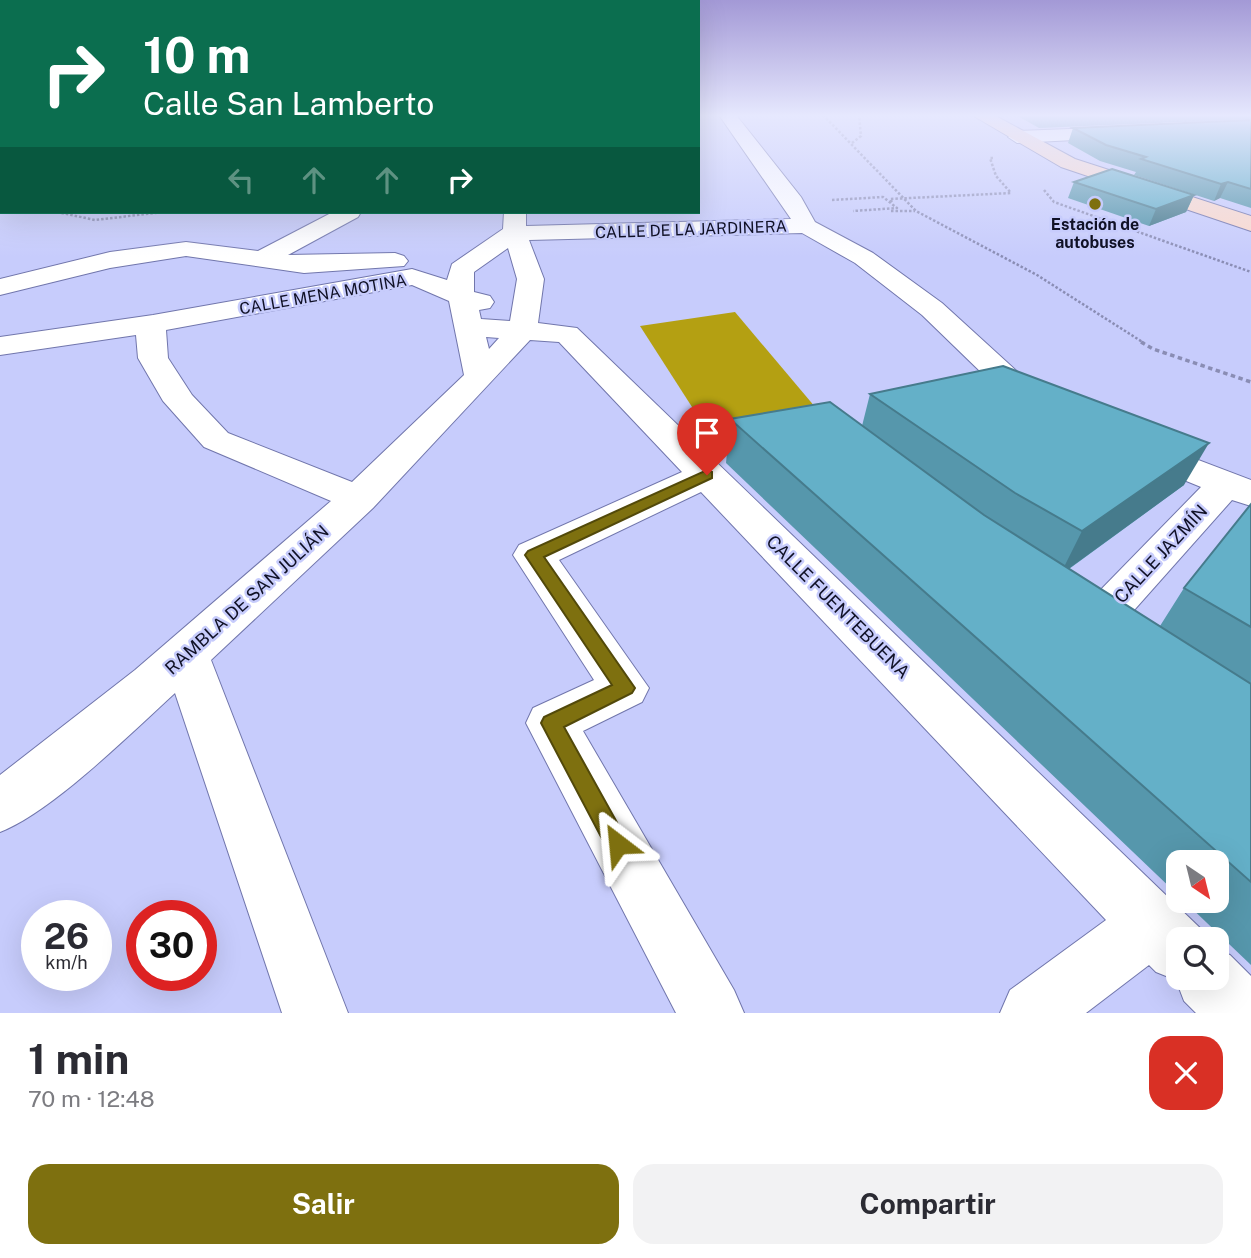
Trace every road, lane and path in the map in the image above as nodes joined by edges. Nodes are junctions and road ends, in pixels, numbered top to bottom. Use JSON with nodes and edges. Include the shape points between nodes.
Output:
{"nodes":[{"id":1,"x":761,"y":162,"type":"edge"},
{"id":2,"x":871,"y":162,"type":"edge"},
{"id":3,"x":991,"y":162,"type":"edge"},
{"id":4,"x":1067,"y":162,"type":"edge"},
{"id":5,"x":892,"y":202,"type":"junction"},
{"id":6,"x":1054,"y":202,"type":"dead end"},
{"id":7,"x":897,"y":208,"type":"junction"},
{"id":8,"x":916,"y":211,"type":"junction"},
{"id":9,"x":61,"y":214,"type":"edge"},
{"id":10,"x":136,"y":214,"type":"edge"},
{"id":11,"x":346,"y":214,"type":"edge"},
{"id":12,"x":800,"y":214,"type":"junction"},
{"id":13,"x":658,"y":221,"type":"edge"},
{"id":14,"x":514,"y":223,"type":"edge"},
{"id":15,"x":1251,"y":225,"type":"edge"},
{"id":16,"x":262,"y":258,"type":"junction"},
{"id":17,"x":461,"y":269,"type":"junction"},
{"id":18,"x":529,"y":272,"type":"junction"},
{"id":19,"x":1251,"y":272,"type":"edge"},
{"id":20,"x":0,"y":287,"type":"edge"},
{"id":21,"x":467,"y":314,"type":"junction"},
{"id":22,"x":525,"y":320,"type":"junction"},
{"id":23,"x":152,"y":324,"type":"junction"},
{"id":24,"x":0,"y":346,"type":"edge"},
{"id":25,"x":480,"y":377,"type":"junction"},
{"id":26,"x":1251,"y":382,"type":"edge"},
{"id":27,"x":1052,"y":412,"type":"edge"},
{"id":28,"x":1114,"y":438,"type":"edge"},
{"id":29,"x":707,"y":475,"type":"junction"},
{"id":30,"x":1238,"y":489,"type":"edge"},
{"id":31,"x":360,"y":499,"type":"junction"},
{"id":32,"x":1062,"y":601,"type":"edge"},
{"id":33,"x":186,"y":655,"type":"junction"},
{"id":34,"x":0,"y":807,"type":"edge"},
{"id":35,"x":1165,"y":937,"type":"edge"},
{"id":36,"x":1219,"y":990,"type":"edge"},
{"id":37,"x":315,"y":1013,"type":"edge"},
{"id":38,"x":711,"y":1013,"type":"edge"},
{"id":39,"x":1033,"y":1013,"type":"edge"},
{"id":40,"x":1242,"y":1013,"type":"edge"}],
"edges":[{"from":1,"to":12,"type":"street"},
{"from":2,"to":8,"type":"path"},
{"from":3,"to":5,"type":"path","bridge":true,"via":[[1011,192],[890,199]]},
{"from":4,"to":15,"type":"main road"},
{"from":5,"to":7,"type":"path"},
{"from":5,"to":12,"type":"path","via":[[883,197]]},
{"from":6,"to":19,"type":"path"},
{"from":7,"to":8,"type":"path","via":[[900,211],[891,211]]},
{"from":7,"to":12,"type":"path"},
{"from":8,"to":26,"type":"path","via":[[1037,275],[1153,349]]},
{"from":9,"to":10,"type":"path","via":[[70,219]]},
{"from":11,"to":16,"type":"street"},
{"from":12,"to":13,"type":"street","name":"CALLE DE LA JARDINERA"},
{"from":12,"to":27,"type":"street","name":"CALLE DE LA JARDINERA","via":[[922,302],[1027,401]]},
{"from":13,"to":14,"type":"street","name":"CALLE DE LA JARDINERA"},
{"from":14,"to":17,"type":"street"},
{"from":14,"to":18,"type":"street"},
{"from":16,"to":17,"type":"street","name":"CALLE MENA MOTINA","via":[[304,265],[415,260]]},
{"from":16,"to":20,"type":"street","name":"CALLE MENA MOTINA","via":[[186,249],[110,260]]},
{"from":17,"to":18,"type":"street","name":"CALLE MENA MOTINA"},
{"from":17,"to":21,"type":"street","via":[[460,288]]},
{"from":18,"to":22,"type":"street"},
{"from":21,"to":22,"type":"street","name":"CALLE FUENTEBUENA"},
{"from":21,"to":23,"type":"street","name":"CALLE MENA MOTINA","via":[[425,279],[412,277]]},
{"from":21,"to":25,"type":"street"},
{"from":22,"to":25,"type":"street","name":"RAMBLA DE SAN JULIÁN"},
{"from":22,"to":29,"type":"street","name":"CALLE FUENTEBUENA","via":[[567,334]]},
{"from":23,"to":24,"type":"street","name":"CALLE MENA MOTINA"},
{"from":23,"to":31,"type":"street","via":[[153,358],[179,401],[216,440]]},
{"from":25,"to":31,"type":"street","name":"RAMBLA DE SAN JULIÁN"},
{"from":28,"to":30,"type":"street"},
{"from":29,"to":35,"type":"street","name":"CALLE FUENTEBUENA"},
{"from":29,"to":38,"type":"street","via":[[534,555],[625,688],[551,723]]},
{"from":30,"to":32,"type":"street","name":"CALLE JAZMÍN","via":[[1112,634]]},
{"from":31,"to":33,"type":"street","name":"RAMBLA DE SAN JULIÁN"},
{"from":33,"to":34,"type":"street","name":"RAMBLA DE SAN JULIÁN"},
{"from":33,"to":37,"type":"street"},
{"from":35,"to":39,"type":"street"},
{"from":36,"to":40,"type":"street"}]}
